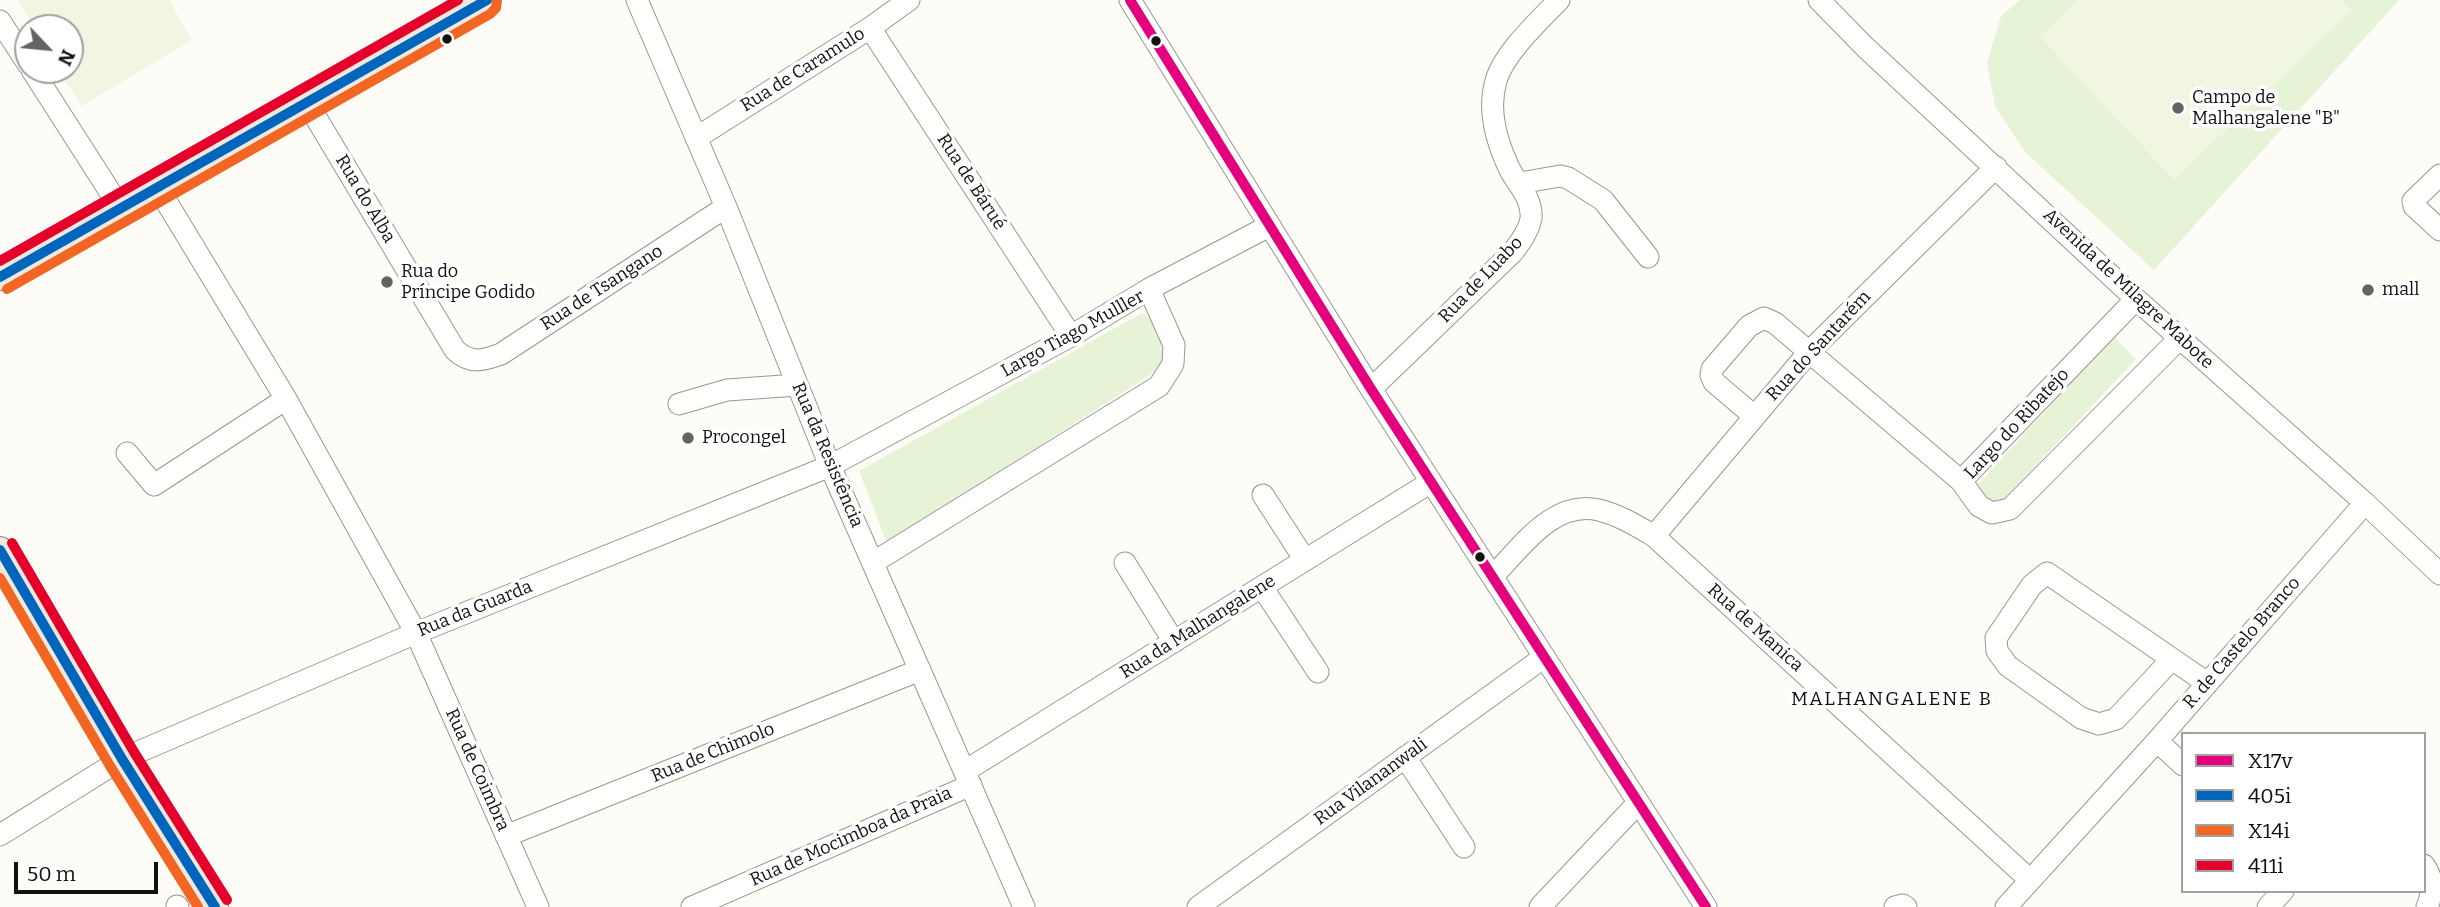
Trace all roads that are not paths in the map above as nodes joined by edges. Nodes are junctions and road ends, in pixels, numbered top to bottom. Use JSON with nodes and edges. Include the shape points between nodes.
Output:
{"nodes":[{"id":1,"x":637,"y":0,"type":"edge"},
{"id":2,"x":909,"y":0,"type":"edge"},
{"id":3,"x":1130,"y":0,"type":"edge"},
{"id":4,"x":1559,"y":0,"type":"edge"},
{"id":5,"x":1819,"y":0,"type":"edge"},
{"id":6,"x":484,"y":1,"type":"edge"},
{"id":7,"x":0,"y":21,"type":"edge"},
{"id":8,"x":870,"y":28,"type":"junction"},
{"id":9,"x":14,"y":42,"type":"edge"},
{"id":10,"x":41,"y":84,"type":"edge"},
{"id":11,"x":306,"y":101,"type":"junction"},
{"id":12,"x":696,"y":138,"type":"junction"},
{"id":13,"x":1996,"y":167,"type":"junction"},
{"id":14,"x":2440,"y":174,"type":"edge"},
{"id":15,"x":1520,"y":183,"type":"junction"},
{"id":16,"x":158,"y":188,"type":"junction"},
{"id":17,"x":726,"y":207,"type":"junction"},
{"id":18,"x":121,"y":209,"type":"junction"},
{"id":19,"x":1269,"y":226,"type":"junction"},
{"id":20,"x":2440,"y":230,"type":"edge"},
{"id":21,"x":1648,"y":257,"type":"dead end"},
{"id":22,"x":0,"y":277,"type":"edge"},
{"id":23,"x":1149,"y":289,"type":"junction"},
{"id":24,"x":2136,"y":299,"type":"junction"},
{"id":25,"x":1071,"y":336,"type":"junction"},
{"id":26,"x":2180,"y":338,"type":"junction"},
{"id":27,"x":1809,"y":352,"type":"junction"},
{"id":28,"x":474,"y":362,"type":"joint"},
{"id":29,"x":797,"y":385,"type":"junction"},
{"id":30,"x":1371,"y":389,"type":"junction"},
{"id":31,"x":286,"y":399,"type":"junction"},
{"id":32,"x":680,"y":404,"type":"dead end"},
{"id":33,"x":1754,"y":416,"type":"junction"},
{"id":34,"x":127,"y":453,"type":"dead end"},
{"id":35,"x":830,"y":466,"type":"junction"},
{"id":36,"x":1961,"y":481,"type":"junction"},
{"id":37,"x":1431,"y":482,"type":"junction"},
{"id":38,"x":1263,"y":495,"type":"dead end"},
{"id":39,"x":2365,"y":503,"type":"junction"},
{"id":40,"x":1654,"y":536,"type":"junction"},
{"id":41,"x":0,"y":550,"type":"edge"},
{"id":42,"x":1305,"y":560,"type":"junction"},
{"id":43,"x":874,"y":562,"type":"junction"},
{"id":44,"x":1125,"y":563,"type":"dead end"},
{"id":45,"x":2440,"y":574,"type":"edge"},
{"id":46,"x":1493,"y":576,"type":"junction"},
{"id":47,"x":1262,"y":587,"type":"junction"},
{"id":48,"x":416,"y":633,"type":"junction"},
{"id":49,"x":1174,"y":642,"type":"junction"},
{"id":50,"x":1544,"y":658,"type":"junction"},
{"id":51,"x":2171,"y":660,"type":"junction"},
{"id":52,"x":920,"y":670,"type":"junction"},
{"id":53,"x":1318,"y":672,"type":"dead end"},
{"id":54,"x":2207,"y":683,"type":"junction"},
{"id":55,"x":2157,"y":741,"type":"junction"},
{"id":56,"x":1405,"y":757,"type":"junction"},
{"id":57,"x":122,"y":759,"type":"junction"},
{"id":58,"x":2181,"y":763,"type":"edge"},
{"id":59,"x":968,"y":778,"type":"junction"},
{"id":60,"x":1638,"y":803,"type":"junction"},
{"id":61,"x":0,"y":835,"type":"edge"},
{"id":62,"x":506,"y":836,"type":"junction"},
{"id":63,"x":1464,"y":847,"type":"dead end"},
{"id":64,"x":2426,"y":870,"type":"edge"},
{"id":65,"x":2030,"y":880,"type":"junction"},
{"id":66,"x":2281,"y":893,"type":"edge"},
{"id":67,"x":215,"y":907,"type":"edge"},
{"id":68,"x":538,"y":907,"type":"edge"},
{"id":69,"x":692,"y":907,"type":"edge"},
{"id":70,"x":1024,"y":907,"type":"edge"},
{"id":71,"x":1198,"y":907,"type":"edge"},
{"id":72,"x":1540,"y":907,"type":"edge"},
{"id":73,"x":1706,"y":907,"type":"edge"},
{"id":74,"x":1895,"y":907,"type":"edge"},
{"id":75,"x":1906,"y":907,"type":"edge"},
{"id":76,"x":2006,"y":907,"type":"edge"},
{"id":77,"x":2268,"y":907,"type":"edge"},
{"id":78,"x":2427,"y":907,"type":"edge"}],
"edges":[{"from":1,"to":12,"type":"street","name":"Rua da Resistência"},
{"from":2,"to":8,"type":"street","name":"Rua de Caramulo"},
{"from":3,"to":19,"type":"street"},
{"from":4,"to":15,"type":"street","name":"Rua de Luabo","via":[[1509,57],[1496,79],[1492,103],[1499,143]]},
{"from":5,"to":13,"type":"street","name":"Avenida de Milagre Mabote"},
{"from":6,"to":11,"type":"main road"},
{"from":7,"to":9,"type":"street"},
{"from":8,"to":12,"type":"street","name":"Rua de Caramulo"},
{"from":8,"to":25,"type":"street","name":"Rua de Bárué"},
{"from":10,"to":18,"type":"street"},
{"from":11,"to":16,"type":"main road"},
{"from":11,"to":28,"type":"street","name":"Rua do Alba","via":[[455,350]]},
{"from":12,"to":17,"type":"street","name":"Rua da Resistência"},
{"from":13,"to":24,"type":"street","name":"Avenida de Milagre Mabote"},
{"from":13,"to":27,"type":"street","name":"Rua do Santarém"},
{"from":14,"to":20,"type":"street","via":[[2413,201]]},
{"from":15,"to":21,"type":"street","via":[[1568,178],[1603,200]]},
{"from":15,"to":30,"type":"street","name":"Rua de Luabo","via":[[1531,216],[1526,234],[1513,252]]},
{"from":16,"to":18,"type":"main road"},
{"from":16,"to":31,"type":"street"},
{"from":17,"to":28,"type":"street","name":"Rua de Tsangano","via":[[501,354]]},
{"from":17,"to":29,"type":"street","name":"Rua da Resistência"},
{"from":18,"to":22,"type":"main road"},
{"from":19,"to":23,"type":"street"},
{"from":19,"to":30,"type":"street"},
{"from":23,"to":25,"type":"street","name":"Largo Tiago Mulller"},
{"from":23,"to":43,"type":"street","name":"Largo Tiago Mulller","via":[[1174,345],[1173,364],[1159,386]]},
{"from":24,"to":26,"type":"street","name":"Avenida de Milagre Mabote"},
{"from":24,"to":36,"type":"street","name":"Largo do Ribatejo"},
{"from":25,"to":35,"type":"street","name":"Largo Tiago Mulller"},
{"from":26,"to":36,"type":"street","name":"Largo do Ribatejo","via":[[2010,509],[1992,513],[1979,506]]},
{"from":26,"to":39,"type":"street","name":"Avenida de Milagre Mabote"},
{"from":27,"to":33,"type":"street","name":"Rua do Santarém"},
{"from":27,"to":33,"type":"street","via":[[1770,319],[1758,319],[1712,369],[1714,382]]},
{"from":27,"to":36,"type":"street"},
{"from":29,"to":32,"type":"street","via":[[727,390]]},
{"from":29,"to":35,"type":"street","name":"Rua da Resistência"},
{"from":30,"to":37,"type":"street"},
{"from":31,"to":34,"type":"street","via":[[154,485]]},
{"from":31,"to":48,"type":"street"},
{"from":33,"to":40,"type":"street","name":"Rua do Santarém"},
{"from":35,"to":43,"type":"street","name":"Rua da Resistência"},
{"from":35,"to":48,"type":"street","name":"Rua da Guarda"},
{"from":37,"to":42,"type":"street","name":"Rua da Malhangalene"},
{"from":37,"to":46,"type":"street"},
{"from":38,"to":42,"type":"street"},
{"from":39,"to":45,"type":"street","name":"Avenida de Milagre Mabote"},
{"from":39,"to":54,"type":"street","name":"R. de Castelo Branco"},
{"from":40,"to":46,"type":"street","name":"Rua de Manica","via":[[1597,509],[1563,513],[1546,522]]},
{"from":40,"to":65,"type":"street","name":"Rua de Manica"},
{"from":41,"to":57,"type":"main road"},
{"from":42,"to":47,"type":"street","name":"Rua da Malhangalene"},
{"from":43,"to":52,"type":"street","name":"Rua da Resistência"},
{"from":44,"to":49,"type":"street"},
{"from":46,"to":50,"type":"street"},
{"from":47,"to":49,"type":"street","name":"Rua da Malhangalene"},
{"from":47,"to":53,"type":"street"},
{"from":48,"to":57,"type":"street","name":"Rua da Guarda"},
{"from":48,"to":62,"type":"street","name":"Rua de Coimbra"},
{"from":49,"to":59,"type":"street","name":"Rua da Malhangalene"},
{"from":50,"to":56,"type":"street","name":"Rua Vilananwali"},
{"from":50,"to":60,"type":"street"},
{"from":51,"to":51,"type":"street","via":[[2047,573],[2032,585],[1996,638],[1997,651],[2008,666],[2081,718],[2099,724],[2116,719]]},
{"from":51,"to":54,"type":"street"},
{"from":52,"to":59,"type":"street","name":"Rua da Resistência"},
{"from":52,"to":62,"type":"street","name":"Rua de Chimolo"},
{"from":54,"to":55,"type":"street","name":"R. de Castelo Branco"},
{"from":55,"to":58,"type":"street"},
{"from":55,"to":65,"type":"street","name":"R. de Castelo Branco"},
{"from":56,"to":63,"type":"street"},
{"from":56,"to":71,"type":"street","name":"Rua Vilananwali"},
{"from":57,"to":61,"type":"street","name":"Rua da Guarda"},
{"from":57,"to":67,"type":"main road"},
{"from":59,"to":69,"type":"street","name":"Rua de Mocimboa da Praia"},
{"from":59,"to":70,"type":"street","name":"Rua da Resistência"},
{"from":60,"to":72,"type":"street"},
{"from":60,"to":73,"type":"street"},
{"from":62,"to":68,"type":"street","name":"Rua de Coimbra"},
{"from":64,"to":78,"type":"street","via":[[2432,894]]},
{"from":65,"to":76,"type":"street","name":"R. de Castelo Branco"},
{"from":66,"to":77,"type":"street"},
{"from":74,"to":75,"type":"street"}]}
